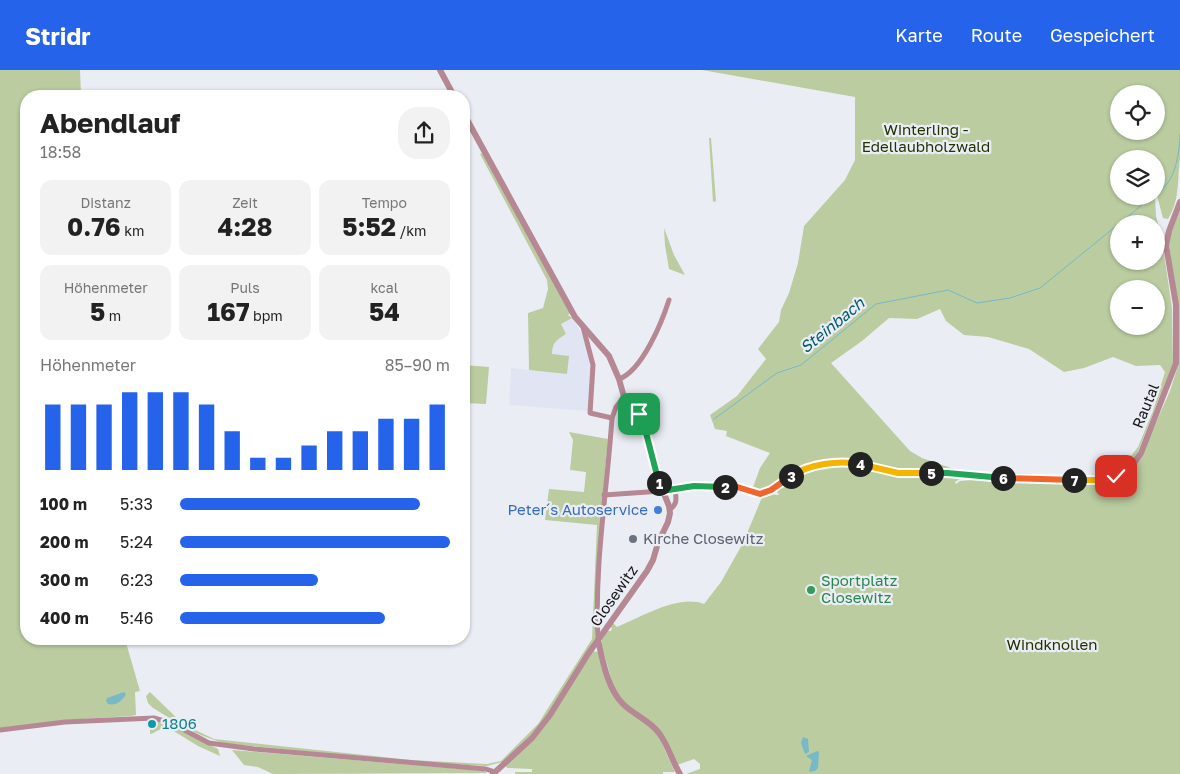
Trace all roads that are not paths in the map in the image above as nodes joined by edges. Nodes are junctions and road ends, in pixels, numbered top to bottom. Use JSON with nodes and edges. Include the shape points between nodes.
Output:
{"nodes":[{"id":1,"x":440,"y":70,"type":"edge"},
{"id":2,"x":451,"y":90,"type":"edge"},
{"id":3,"x":470,"y":125,"type":"edge"},
{"id":4,"x":1180,"y":202,"type":"edge"},
{"id":5,"x":669,"y":300,"type":"dead end"},
{"id":6,"x":583,"y":327,"type":"junction"},
{"id":7,"x":619,"y":379,"type":"junction"},
{"id":8,"x":624,"y":397,"type":"junction"},
{"id":9,"x":612,"y":418,"type":"junction"},
{"id":10,"x":675,"y":489,"type":"junction"},
{"id":11,"x":662,"y":491,"type":"junction"},
{"id":12,"x":604,"y":495,"type":"junction"},
{"id":13,"x":670,"y":509,"type":"junction"},
{"id":14,"x":598,"y":640,"type":"junction"},
{"id":15,"x":0,"y":730,"type":"edge"},
{"id":16,"x":494,"y":773,"type":"edge"},
{"id":17,"x":680,"y":773,"type":"edge"}],
"edges":[{"from":1,"to":2,"type":"street"},
{"from":3,"to":6,"type":"street"},
{"from":4,"to":10,"type":"street","name":"Rautal","via":[[1166,245],[1176,305],[1176,363],[1140,454],[1125,473],[1098,480],[1003,478],[898,473],[851,463],[798,471],[760,494],[734,486]]},
{"from":5,"to":7,"type":"street","via":[[644,356],[634,369]]},
{"from":6,"to":7,"type":"street","via":[[609,356]]},
{"from":6,"to":9,"type":"street","via":[[593,365],[590,413]]},
{"from":7,"to":8,"type":"street"},
{"from":8,"to":9,"type":"street"},
{"from":8,"to":11,"type":"street","via":[[644,425]]},
{"from":9,"to":12,"type":"street"},
{"from":10,"to":11,"type":"street","name":"Rautal"},
{"from":10,"to":13,"type":"street","name":"Closewitz","via":[[676,502]]},
{"from":11,"to":12,"type":"street"},
{"from":11,"to":13,"type":"street"},
{"from":12,"to":14,"type":"street"},
{"from":13,"to":14,"type":"street","name":"Closewitz","via":[[648,572]]},
{"from":14,"to":16,"type":"street","name":"Closewitz","via":[[541,727]]},
{"from":14,"to":17,"type":"street","via":[[615,694],[656,729]]},
{"from":15,"to":16,"type":"street","via":[[65,722],[154,718],[216,744],[486,769]]}]}
